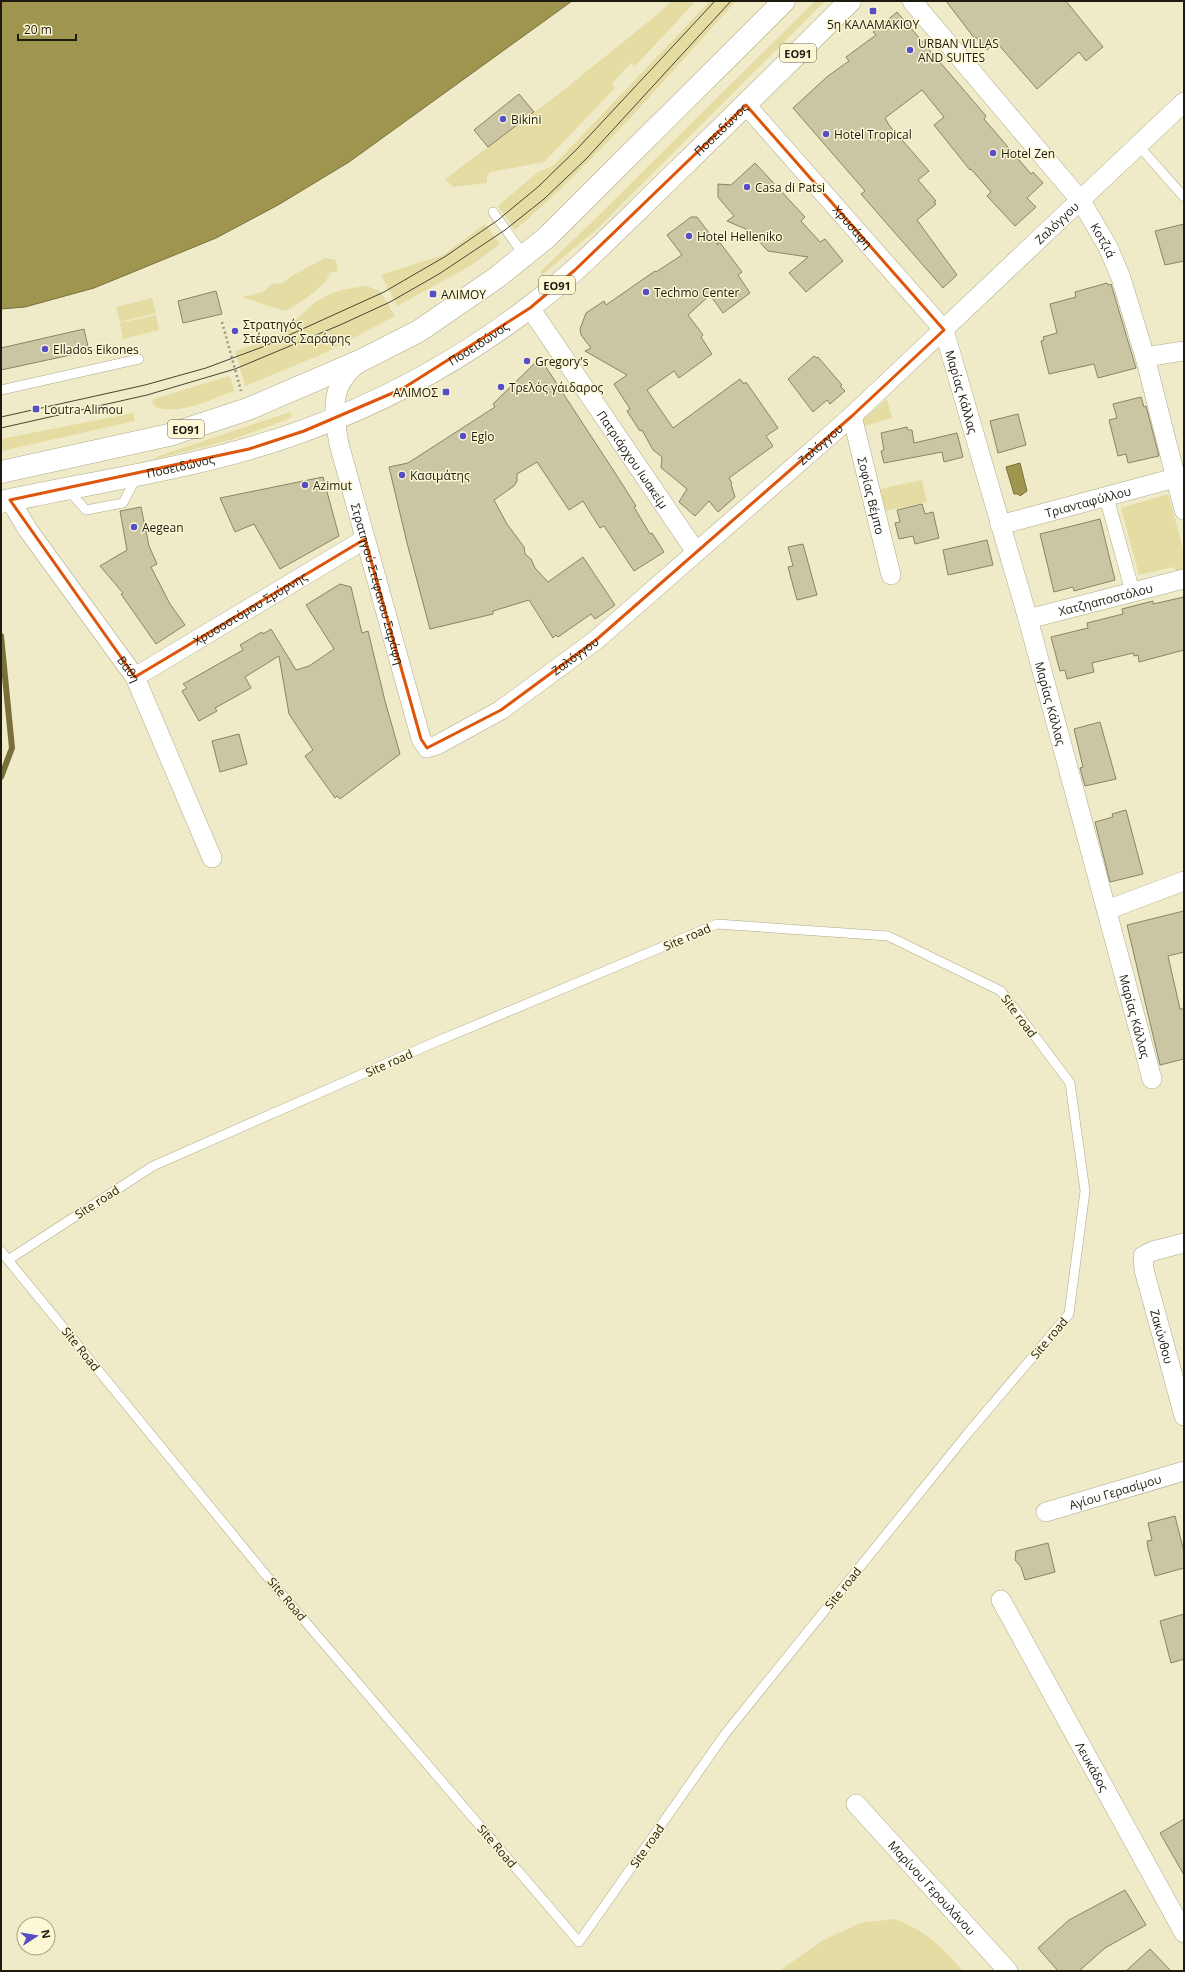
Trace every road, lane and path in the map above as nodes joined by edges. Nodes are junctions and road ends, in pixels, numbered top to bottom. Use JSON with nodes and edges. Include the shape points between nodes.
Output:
{"nodes":[{"id":1,"x":771,"y":1,"type":"edge"},
{"id":2,"x":784,"y":1,"type":"edge"},
{"id":3,"x":850,"y":1,"type":"edge"},
{"id":4,"x":912,"y":1,"type":"edge"},
{"id":5,"x":722,"y":63,"type":"junction"},
{"id":6,"x":1184,"y":102,"type":"edge"},
{"id":7,"x":746,"y":105,"type":"junction"},
{"id":8,"x":1138,"y":145,"type":"junction"},
{"id":9,"x":1184,"y":197,"type":"edge"},
{"id":10,"x":1081,"y":201,"type":"junction"},
{"id":11,"x":493,"y":212,"type":"dead end"},
{"id":12,"x":524,"y":256,"type":"junction"},
{"id":13,"x":530,"y":308,"type":"junction"},
{"id":14,"x":222,"y":322,"type":"dead end"},
{"id":15,"x":944,"y":330,"type":"junction"},
{"id":16,"x":1184,"y":351,"type":"edge"},
{"id":17,"x":1145,"y":357,"type":"junction"},
{"id":18,"x":139,"y":359,"type":"dead end"},
{"id":19,"x":362,"y":360,"type":"junction"},
{"id":20,"x":1,"y":390,"type":"edge"},
{"id":21,"x":242,"y":392,"type":"dead end"},
{"id":22,"x":852,"y":416,"type":"junction"},
{"id":23,"x":334,"y":418,"type":"junction"},
{"id":24,"x":1,"y":472,"type":"edge"},
{"id":25,"x":1175,"y":478,"type":"junction"},
{"id":26,"x":1106,"y":496,"type":"junction"},
{"id":27,"x":6,"y":501,"type":"edge"},
{"id":28,"x":1184,"y":510,"type":"edge"},
{"id":29,"x":1000,"y":525,"type":"junction"},
{"id":30,"x":365,"y":539,"type":"junction"},
{"id":31,"x":696,"y":552,"type":"junction"},
{"id":32,"x":891,"y":575,"type":"dead end"},
{"id":33,"x":1184,"y":580,"type":"edge"},
{"id":34,"x":1133,"y":593,"type":"junction"},
{"id":35,"x":1028,"y":619,"type":"junction"},
{"id":36,"x":135,"y":677,"type":"junction"},
{"id":37,"x":427,"y":748,"type":"joint"},
{"id":38,"x":212,"y":858,"type":"dead end"},
{"id":39,"x":1184,"y":881,"type":"edge"},
{"id":40,"x":1108,"y":910,"type":"junction"},
{"id":41,"x":1152,"y":1079,"type":"dead end"},
{"id":42,"x":1184,"y":1243,"type":"edge"},
{"id":43,"x":1,"y":1251,"type":"edge"},
{"id":44,"x":8,"y":1260,"type":"junction"},
{"id":45,"x":1184,"y":1416,"type":"edge"},
{"id":46,"x":1184,"y":1471,"type":"edge"},
{"id":47,"x":1046,"y":1512,"type":"dead end"},
{"id":48,"x":1001,"y":1600,"type":"dead end"},
{"id":49,"x":856,"y":1804,"type":"dead end"},
{"id":50,"x":1184,"y":1933,"type":"edge"},
{"id":51,"x":580,"y":1942,"type":"joint"},
{"id":52,"x":1008,"y":1971,"type":"edge"}],
"edges":[{"from":1,"to":5,"type":"highway"},
{"from":2,"to":5,"type":"highway","number":"ΕΟ91"},
{"from":3,"to":7,"type":"highway","name":"Ποσειδώνος","number":"ΕΟ91"},
{"from":4,"to":10,"type":"street","name":"Κοτζιά"},
{"from":5,"to":12,"type":"highway","number":"ΕΟ91","via":[[546,238]]},
{"from":6,"to":8,"type":"street","name":"Ζαλόγγου"},
{"from":7,"to":13,"type":"highway","name":"Ποσειδώνος","number":"ΕΟ91","via":[[575,270]]},
{"from":7,"to":15,"type":"street","name":"Χρυσάφη"},
{"from":8,"to":9,"type":"lane"},
{"from":8,"to":10,"type":"street","name":"Ζαλόγγου"},
{"from":10,"to":15,"type":"street","name":"Ζαλόγγου"},
{"from":10,"to":17,"type":"street","name":"Κοτζιά","via":[[1108,247],[1121,278]]},
{"from":11,"to":12,"type":"lane"},
{"from":12,"to":19,"type":"highway","number":"ΕΟ91","via":[[419,331]]},
{"from":13,"to":23,"type":"highway","name":"Ποσειδώνος","number":"ΕΟ91","via":[[471,348],[402,389]]},
{"from":13,"to":31,"type":"street","name":"Πατριάρχου Ιωακείμ"},
{"from":14,"to":21,"type":"path"},
{"from":15,"to":22,"type":"street","name":"Ζαλόγγου"},
{"from":15,"to":29,"type":"street","name":"Μαρίας Κάλλας"},
{"from":16,"to":17,"type":"street"},
{"from":17,"to":25,"type":"street","name":"Κοτζιά"},
{"from":18,"to":20,"type":"lane"},
{"from":19,"to":23,"type":"street","name":"Στρατηγού Στέφανου Σαράφη","via":[[350,369],[338,389]]},
{"from":19,"to":24,"type":"highway","number":"ΕΟ91","via":[[248,409],[169,435]]},
{"from":22,"to":31,"type":"street","name":"Ζαλόγγου"},
{"from":22,"to":32,"type":"street","name":"Σοφίας Βέμπο"},
{"from":23,"to":27,"type":"highway","name":"Ποσειδώνος","number":"ΕΟ91","via":[[249,449],[138,475]]},
{"from":23,"to":30,"type":"street","name":"Στρατηγού Στέφανου Σαράφη"},
{"from":25,"to":26,"type":"street","name":"Τριανταφύλλου"},
{"from":25,"to":28,"type":"street","name":"Κοτζιά"},
{"from":26,"to":29,"type":"street","name":"Τριανταφύλλου"},
{"from":26,"to":34,"type":"street"},
{"from":27,"to":36,"type":"street","name":"Βάθη"},
{"from":29,"to":35,"type":"street","name":"Μαρίας Κάλλας"},
{"from":30,"to":36,"type":"street","name":"Χρυσοστόμου Σμύρνης"},
{"from":30,"to":37,"type":"street","name":"Στρατηγού Στέφανου Σαράφη","via":[[421,739]]},
{"from":31,"to":37,"type":"street","name":"Ζαλόγγου","via":[[596,640],[513,701]]},
{"from":33,"to":34,"type":"street","name":"Χατζηαποστόλου"},
{"from":34,"to":35,"type":"street","name":"Χατζηαποστόλου"},
{"from":35,"to":40,"type":"street","name":"Μαρίας Κάλλας"},
{"from":36,"to":38,"type":"street","name":"Βάθη"},
{"from":39,"to":40,"type":"street"},
{"from":40,"to":41,"type":"street","name":"Μαρίας Κάλλας"},
{"from":42,"to":45,"type":"street","name":"Ζακύνθου","via":[[1143,1256],[1144,1270]]},
{"from":43,"to":44,"type":"lane","name":"Site Road"},
{"from":44,"to":51,"type":"lane","name":"Site Road","via":[[274,1585]]},
{"from":44,"to":51,"type":"lane","name":"Site road","via":[[153,1166],[440,1040],[717,924],[888,936],[1001,991],[1070,1083],[1085,1191],[1069,1314],[968,1433],[725,1734]]},
{"from":46,"to":47,"type":"street","name":"Αγίου Γερασίμου"},
{"from":48,"to":50,"type":"street","name":"Λευκάδος"},
{"from":49,"to":52,"type":"street","name":"Μαρίνου Γερουλάνου"}]}
